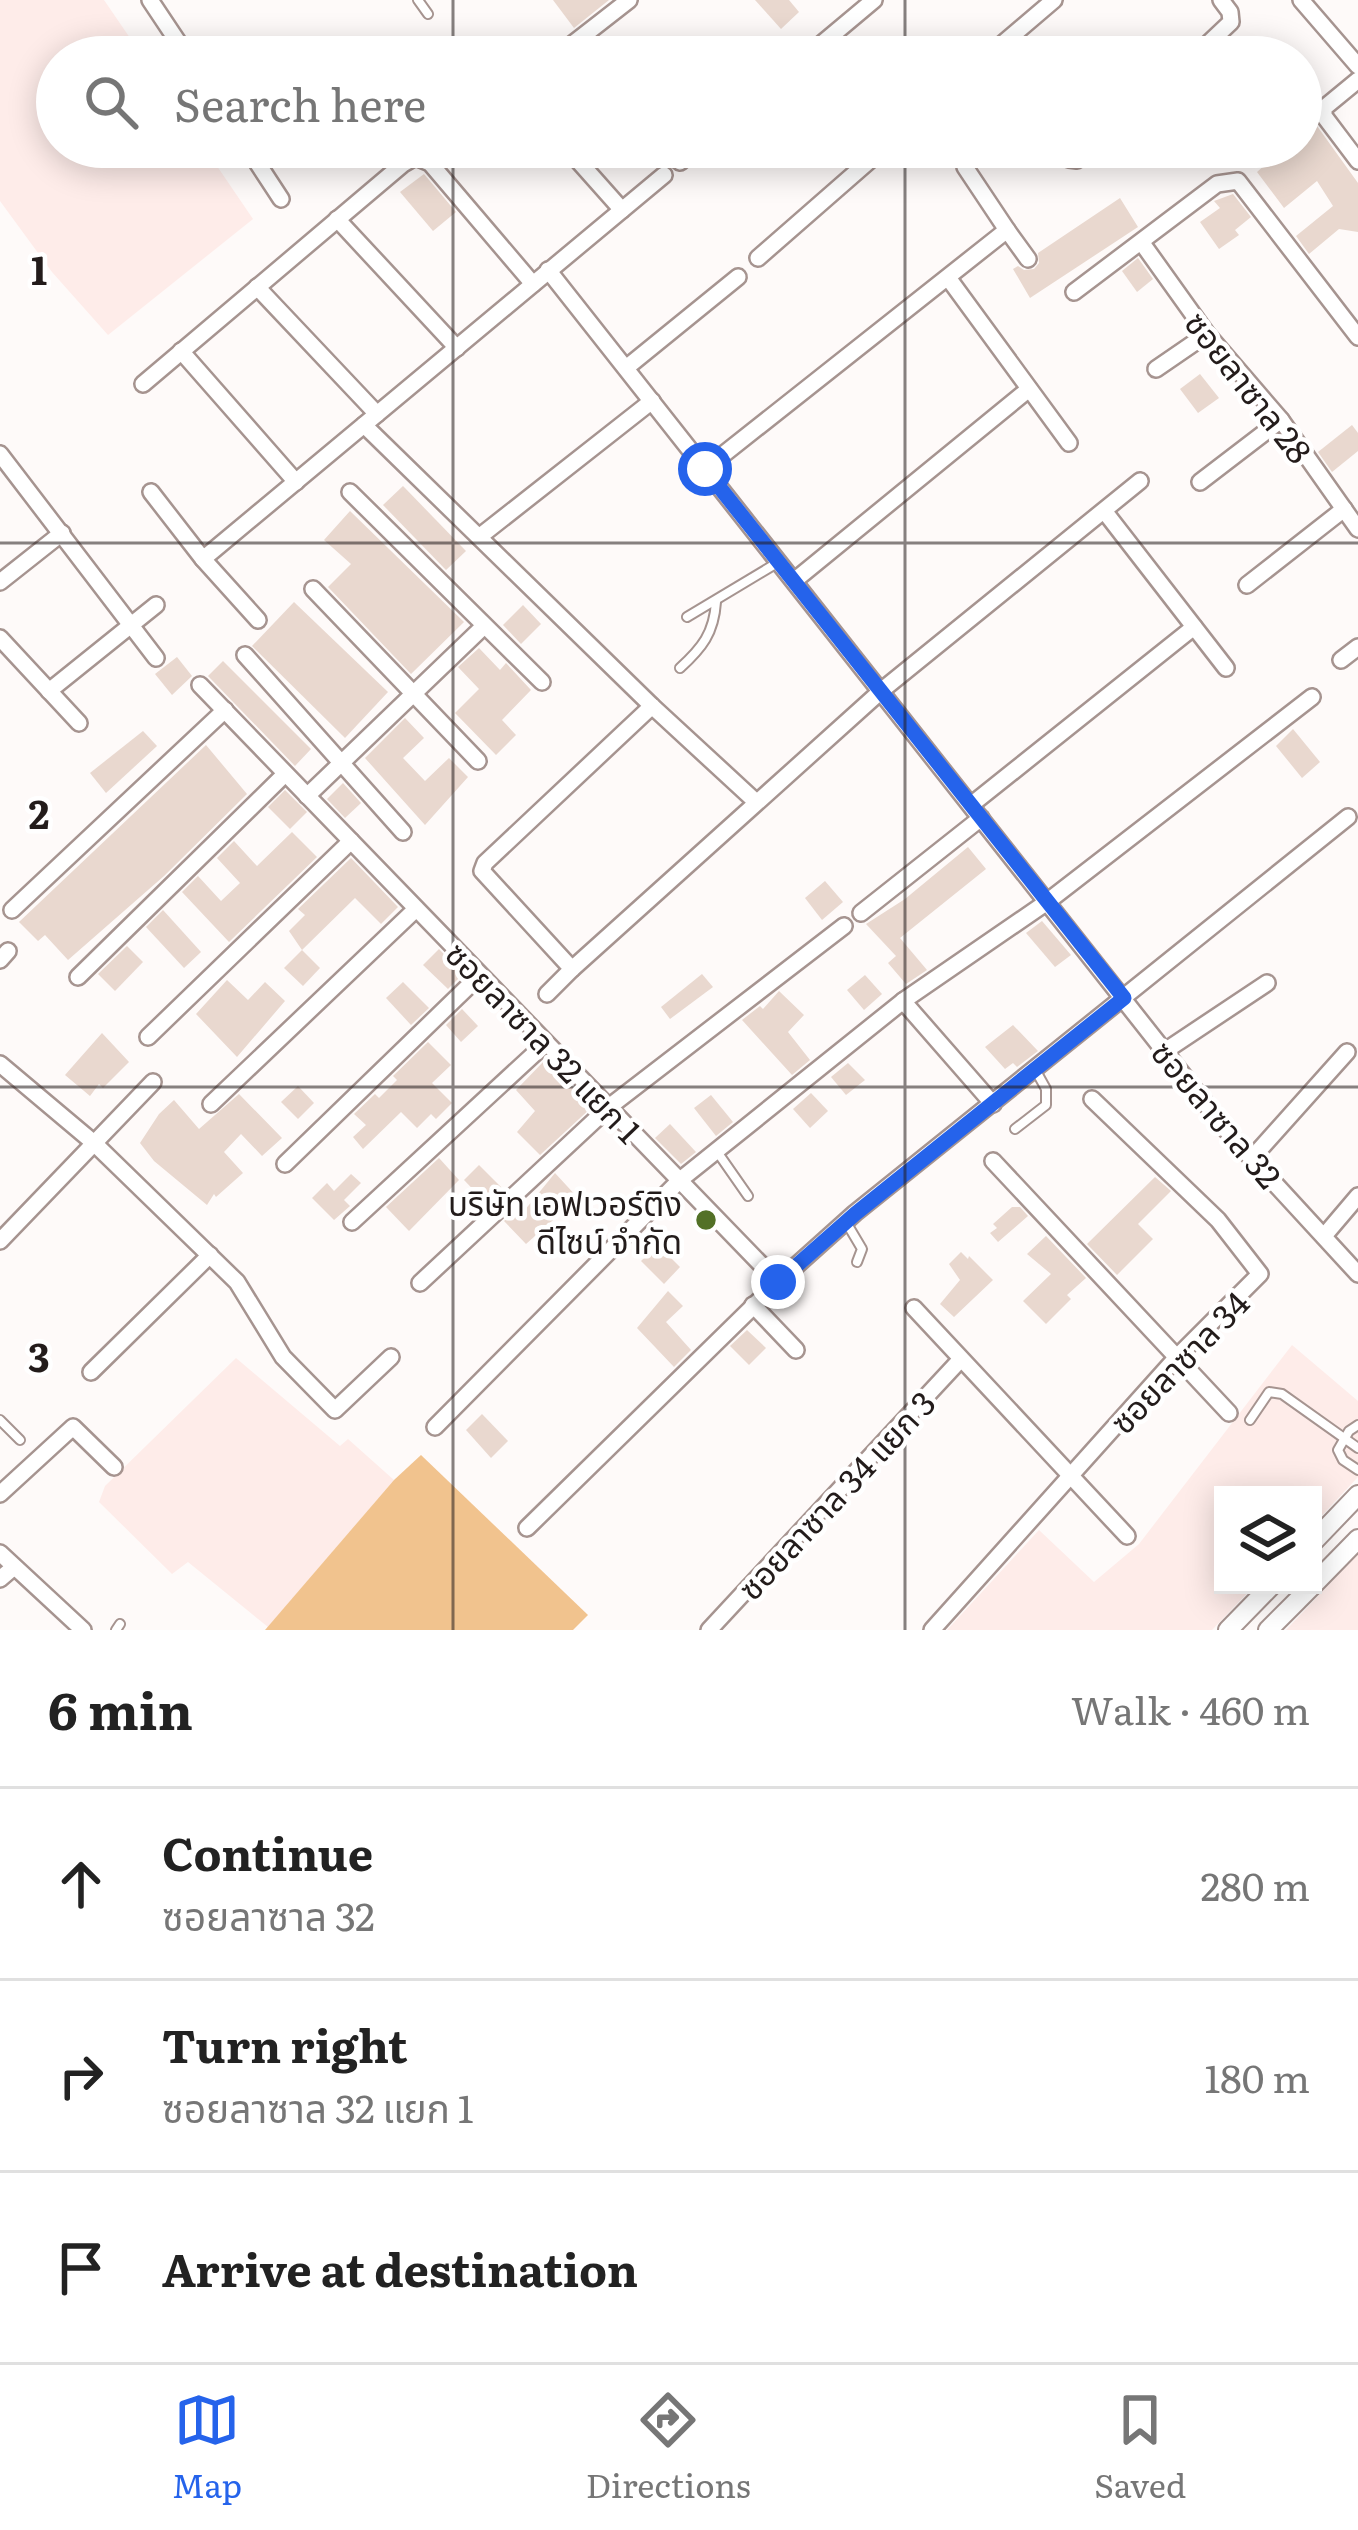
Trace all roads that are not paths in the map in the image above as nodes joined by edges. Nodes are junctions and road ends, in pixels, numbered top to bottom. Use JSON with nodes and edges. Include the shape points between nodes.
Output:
{"nodes":[{"id":1,"x":151,"y":0,"type":"edge"},
{"id":2,"x":418,"y":0,"type":"edge"},
{"id":3,"x":629,"y":0,"type":"edge"},
{"id":4,"x":874,"y":0,"type":"edge"},
{"id":5,"x":1054,"y":0,"type":"edge"},
{"id":6,"x":1221,"y":0,"type":"edge"},
{"id":7,"x":1305,"y":1,"type":"edge"},
{"id":8,"x":428,"y":14,"type":"dead end"},
{"id":9,"x":174,"y":36,"type":"edge"},
{"id":10,"x":583,"y":36,"type":"edge"},
{"id":11,"x":831,"y":36,"type":"edge"},
{"id":12,"x":1012,"y":36,"type":"edge"},
{"id":13,"x":1216,"y":36,"type":"edge"},
{"id":14,"x":1358,"y":66,"type":"edge"},
{"id":15,"x":1358,"y":80,"type":"edge"},
{"id":16,"x":1358,"y":161,"type":"edge"},
{"id":17,"x":261,"y":168,"type":"edge"},
{"id":18,"x":398,"y":168,"type":"edge"},
{"id":19,"x":434,"y":168,"type":"edge"},
{"id":20,"x":585,"y":168,"type":"edge"},
{"id":21,"x":861,"y":168,"type":"edge"},
{"id":22,"x":966,"y":168,"type":"edge"},
{"id":23,"x":664,"y":175,"type":"dead end"},
{"id":24,"x":281,"y":199,"type":"dead end"},
{"id":25,"x":622,"y":210,"type":"junction"},
{"id":26,"x":337,"y":219,"type":"junction"},
{"id":27,"x":1007,"y":230,"type":"junction"},
{"id":28,"x":1142,"y":243,"type":"junction"},
{"id":29,"x":758,"y":258,"type":"dead end"},
{"id":30,"x":1028,"y":259,"type":"dead end"},
{"id":31,"x":548,"y":270,"type":"junction"},
{"id":32,"x":738,"y":277,"type":"dead end"},
{"id":33,"x":949,"y":279,"type":"junction"},
{"id":34,"x":533,"y":284,"type":"junction"},
{"id":35,"x":257,"y":286,"type":"junction"},
{"id":36,"x":1074,"y":292,"type":"dead end"},
{"id":37,"x":1207,"y":334,"type":"junction"},
{"id":38,"x":1358,"y":337,"type":"edge"},
{"id":39,"x":457,"y":348,"type":"junction"},
{"id":40,"x":181,"y":351,"type":"junction"},
{"id":41,"x":626,"y":368,"type":"junction"},
{"id":42,"x":1156,"y":369,"type":"dead end"},
{"id":43,"x":142,"y":384,"type":"dead end"},
{"id":44,"x":1030,"y":389,"type":"junction"},
{"id":45,"x":652,"y":401,"type":"junction"},
{"id":46,"x":370,"y":420,"type":"junction"},
{"id":47,"x":1281,"y":420,"type":"junction"},
{"id":48,"x":1070,"y":443,"type":"dead end"},
{"id":49,"x":0,"y":454,"type":"edge"},
{"id":50,"x":705,"y":469,"type":"junction"},
{"id":51,"x":1141,"y":481,"type":"dead end"},
{"id":52,"x":296,"y":482,"type":"junction"},
{"id":53,"x":1200,"y":482,"type":"dead end"},
{"id":54,"x":151,"y":492,"type":"dead end"},
{"id":55,"x":350,"y":492,"type":"dead end"},
{"id":56,"x":1344,"y":508,"type":"junction"},
{"id":57,"x":1106,"y":512,"type":"junction"},
{"id":58,"x":1358,"y":529,"type":"edge"},
{"id":59,"x":62,"y":533,"type":"junction"},
{"id":60,"x":479,"y":537,"type":"junction"},
{"id":61,"x":203,"y":559,"type":"junction"},
{"id":62,"x":778,"y":562,"type":"junction"},
{"id":63,"x":0,"y":581,"type":"edge"},
{"id":64,"x":794,"y":581,"type":"junction"},
{"id":65,"x":1247,"y":584,"type":"dead end"},
{"id":66,"x":313,"y":589,"type":"dead end"},
{"id":67,"x":716,"y":600,"type":"junction"},
{"id":68,"x":156,"y":605,"type":"dead end"},
{"id":69,"x":687,"y":616,"type":"dead end"},
{"id":70,"x":258,"y":620,"type":"dead end"},
{"id":71,"x":131,"y":625,"type":"junction"},
{"id":72,"x":484,"y":626,"type":"junction"},
{"id":73,"x":1194,"y":627,"type":"junction"},
{"id":74,"x":0,"y":638,"type":"edge"},
{"id":75,"x":1358,"y":647,"type":"edge"},
{"id":76,"x":245,"y":655,"type":"dead end"},
{"id":77,"x":156,"y":658,"type":"dead end"},
{"id":78,"x":1342,"y":660,"type":"dead end"},
{"id":79,"x":680,"y":668,"type":"dead end"},
{"id":80,"x":1226,"y":668,"type":"dead end"},
{"id":81,"x":542,"y":682,"type":"dead end"},
{"id":82,"x":200,"y":685,"type":"dead end"},
{"id":83,"x":881,"y":691,"type":"junction"},
{"id":84,"x":49,"y":692,"type":"junction"},
{"id":85,"x":413,"y":692,"type":"junction"},
{"id":86,"x":1312,"y":697,"type":"dead end"},
{"id":87,"x":652,"y":706,"type":"junction"},
{"id":88,"x":225,"y":710,"type":"junction"},
{"id":89,"x":79,"y":724,"type":"dead end"},
{"id":90,"x":478,"y":761,"type":"dead end"},
{"id":91,"x":340,"y":764,"type":"junction"},
{"id":92,"x":285,"y":774,"type":"junction"},
{"id":93,"x":307,"y":796,"type":"junction"},
{"id":94,"x":755,"y":801,"type":"junction"},
{"id":95,"x":976,"y":812,"type":"junction"},
{"id":96,"x":1348,"y":817,"type":"dead end"},
{"id":97,"x":403,"y":832,"type":"dead end"},
{"id":98,"x":351,"y":841,"type":"junction"},
{"id":99,"x":1047,"y":902,"type":"junction"},
{"id":100,"x":416,"y":909,"type":"junction"},
{"id":101,"x":11,"y":910,"type":"dead end"},
{"id":102,"x":861,"y":913,"type":"dead end"},
{"id":103,"x":844,"y":926,"type":"dead end"},
{"id":104,"x":572,"y":970,"type":"junction"},
{"id":105,"x":480,"y":975,"type":"junction"},
{"id":106,"x":78,"y":977,"type":"dead end"},
{"id":107,"x":1267,"y":983,"type":"dead end"},
{"id":108,"x":547,"y":994,"type":"dead end"},
{"id":109,"x":1124,"y":998,"type":"junction"},
{"id":110,"x":904,"y":1001,"type":"junction"},
{"id":111,"x":148,"y":1037,"type":"dead end"},
{"id":112,"x":546,"y":1042,"type":"junction"},
{"id":113,"x":1166,"y":1051,"type":"junction"},
{"id":114,"x":1347,"y":1052,"type":"dead end"},
{"id":115,"x":0,"y":1064,"type":"edge"},
{"id":116,"x":1035,"y":1070,"type":"junction"},
{"id":117,"x":153,"y":1082,"type":"dead end"},
{"id":118,"x":1092,"y":1099,"type":"dead end"},
{"id":119,"x":211,"y":1104,"type":"dead end"},
{"id":120,"x":993,"y":1104,"type":"junction"},
{"id":121,"x":609,"y":1107,"type":"junction"},
{"id":122,"x":1015,"y":1129,"type":"dead end"},
{"id":123,"x":94,"y":1143,"type":"junction"},
{"id":124,"x":716,"y":1151,"type":"junction"},
{"id":125,"x":1253,"y":1157,"type":"junction"},
{"id":126,"x":993,"y":1161,"type":"dead end"},
{"id":127,"x":285,"y":1164,"type":"dead end"},
{"id":128,"x":680,"y":1180,"type":"junction"},
{"id":129,"x":748,"y":1196,"type":"dead end"},
{"id":130,"x":1358,"y":1196,"type":"edge"},
{"id":131,"x":352,"y":1222,"type":"dead end"},
{"id":132,"x":845,"y":1222,"type":"junction"},
{"id":133,"x":1324,"y":1236,"type":"junction"},
{"id":134,"x":0,"y":1241,"type":"edge"},
{"id":135,"x":210,"y":1255,"type":"junction"},
{"id":136,"x":857,"y":1262,"type":"dead end"},
{"id":137,"x":1358,"y":1274,"type":"edge"},
{"id":138,"x":778,"y":1282,"type":"junction"},
{"id":139,"x":420,"y":1283,"type":"dead end"},
{"id":140,"x":753,"y":1305,"type":"junction"},
{"id":141,"x":914,"y":1308,"type":"dead end"},
{"id":142,"x":796,"y":1350,"type":"dead end"},
{"id":143,"x":391,"y":1357,"type":"dead end"},
{"id":144,"x":1177,"y":1357,"type":"junction"},
{"id":145,"x":962,"y":1359,"type":"junction"},
{"id":146,"x":91,"y":1372,"type":"dead end"},
{"id":147,"x":1229,"y":1413,"type":"dead end"},
{"id":148,"x":0,"y":1420,"type":"edge"},
{"id":149,"x":1250,"y":1420,"type":"dead end"},
{"id":150,"x":1358,"y":1425,"type":"edge"},
{"id":151,"x":435,"y":1427,"type":"dead end"},
{"id":152,"x":1344,"y":1438,"type":"junction"},
{"id":153,"x":20,"y":1440,"type":"dead end"},
{"id":154,"x":1358,"y":1448,"type":"edge"},
{"id":155,"x":114,"y":1467,"type":"dead end"},
{"id":156,"x":1358,"y":1470,"type":"edge"},
{"id":157,"x":1070,"y":1476,"type":"junction"},
{"id":158,"x":0,"y":1494,"type":"edge"},
{"id":159,"x":1358,"y":1495,"type":"edge"},
{"id":160,"x":527,"y":1528,"type":"dead end"},
{"id":161,"x":1322,"y":1533,"type":"edge"},
{"id":162,"x":1127,"y":1536,"type":"dead end"},
{"id":163,"x":1358,"y":1539,"type":"edge"},
{"id":164,"x":0,"y":1553,"type":"edge"},
{"id":165,"x":14,"y":1567,"type":"junction"},
{"id":166,"x":1322,"y":1576,"type":"edge"},
{"id":167,"x":0,"y":1579,"type":"edge"},
{"id":168,"x":1263,"y":1594,"type":"edge"},
{"id":169,"x":1304,"y":1594,"type":"edge"},
{"id":170,"x":82,"y":1630,"type":"edge"},
{"id":171,"x":709,"y":1630,"type":"edge"},
{"id":172,"x":932,"y":1630,"type":"edge"},
{"id":173,"x":1228,"y":1630,"type":"edge"},
{"id":174,"x":1268,"y":1630,"type":"edge"}],
"edges":[{"from":1,"to":9,"type":"street"},
{"from":2,"to":8,"type":"lane"},
{"from":3,"to":10,"type":"street"},
{"from":4,"to":11,"type":"street"},
{"from":5,"to":12,"type":"street"},
{"from":6,"to":13,"type":"street","via":[[1231,22]]},
{"from":7,"to":14,"type":"street"},
{"from":15,"to":16,"type":"street","via":[[1324,108]]},
{"from":17,"to":24,"type":"street"},
{"from":18,"to":26,"type":"street"},
{"from":19,"to":34,"type":"street"},
{"from":20,"to":25,"type":"street"},
{"from":21,"to":29,"type":"street"},
{"from":22,"to":27,"type":"street"},
{"from":23,"to":25,"type":"street"},
{"from":25,"to":31,"type":"street"},
{"from":26,"to":35,"type":"street"},
{"from":26,"to":39,"type":"street"},
{"from":27,"to":30,"type":"street"},
{"from":27,"to":33,"type":"street"},
{"from":28,"to":36,"type":"street"},
{"from":28,"to":37,"type":"street","name":"ซอยลาซาล 28"},
{"from":28,"to":38,"type":"street","via":[[1216,184],[1238,181]]},
{"from":31,"to":34,"type":"street"},
{"from":31,"to":41,"type":"street","name":"ซอยลาซาล 32"},
{"from":32,"to":41,"type":"street"},
{"from":33,"to":44,"type":"street"},
{"from":33,"to":50,"type":"street"},
{"from":34,"to":39,"type":"street"},
{"from":35,"to":40,"type":"street"},
{"from":35,"to":46,"type":"street"},
{"from":37,"to":42,"type":"street"},
{"from":37,"to":47,"type":"street","name":"ซอยลาซาล 28"},
{"from":39,"to":46,"type":"street"},
{"from":40,"to":43,"type":"street"},
{"from":40,"to":52,"type":"street"},
{"from":41,"to":45,"type":"street","name":"ซอยลาซาล 32"},
{"from":44,"to":48,"type":"street"},
{"from":44,"to":64,"type":"street"},
{"from":45,"to":50,"type":"street","name":"ซอยลาซาล 32"},
{"from":45,"to":60,"type":"street"},
{"from":46,"to":52,"type":"street"},
{"from":46,"to":60,"type":"street"},
{"from":47,"to":53,"type":"street"},
{"from":47,"to":56,"type":"street","name":"ซอยลาซาล 28"},
{"from":49,"to":59,"type":"street"},
{"from":50,"to":62,"type":"street","name":"ซอยลาซาล 32"},
{"from":51,"to":57,"type":"street"},
{"from":52,"to":61,"type":"street"},
{"from":54,"to":61,"type":"street"},
{"from":55,"to":72,"type":"street"},
{"from":56,"to":58,"type":"street","name":"ซอยลาซาล 28"},
{"from":56,"to":65,"type":"street"},
{"from":57,"to":73,"type":"street"},
{"from":57,"to":83,"type":"street"},
{"from":59,"to":63,"type":"street"},
{"from":59,"to":71,"type":"street"},
{"from":60,"to":87,"type":"street"},
{"from":61,"to":70,"type":"street"},
{"from":62,"to":64,"type":"street","name":"ซอยลาซาล 32"},
{"from":62,"to":67,"type":"lane"},
{"from":64,"to":83,"type":"street","name":"ซอยลาซาล 32"},
{"from":66,"to":85,"type":"street"},
{"from":67,"to":69,"type":"lane"},
{"from":67,"to":79,"type":"lane","via":[[712,631]]},
{"from":68,"to":71,"type":"street"},
{"from":71,"to":77,"type":"street"},
{"from":71,"to":84,"type":"street"},
{"from":72,"to":81,"type":"street"},
{"from":72,"to":85,"type":"street"},
{"from":73,"to":80,"type":"street"},
{"from":73,"to":95,"type":"street"},
{"from":74,"to":84,"type":"street"},
{"from":75,"to":78,"type":"street"},
{"from":76,"to":91,"type":"street"},
{"from":82,"to":88,"type":"street","name":"ซอยลาซาล 32 แยก 1"},
{"from":83,"to":94,"type":"street"},
{"from":83,"to":95,"type":"street","name":"ซอยลาซาล 32"},
{"from":84,"to":89,"type":"street"},
{"from":85,"to":90,"type":"street"},
{"from":85,"to":91,"type":"street"},
{"from":86,"to":99,"type":"street"},
{"from":87,"to":94,"type":"street"},
{"from":87,"to":104,"type":"street","via":[[482,871]]},
{"from":88,"to":92,"type":"street","name":"ซอยลาซาล 32 แยก 1"},
{"from":88,"to":101,"type":"street"},
{"from":91,"to":93,"type":"street"},
{"from":91,"to":97,"type":"street"},
{"from":92,"to":93,"type":"street","name":"ซอยลาซาล 32 แยก 1"},
{"from":92,"to":106,"type":"street"},
{"from":93,"to":98,"type":"street","name":"ซอยลาซาล 32 แยก 1"},
{"from":94,"to":104,"type":"street"},
{"from":95,"to":99,"type":"street","name":"ซอยลาซาล 32"},
{"from":95,"to":102,"type":"street"},
{"from":96,"to":109,"type":"street"},
{"from":98,"to":100,"type":"street","name":"ซอยลาซาล 32 แยก 1"},
{"from":98,"to":111,"type":"street"},
{"from":99,"to":109,"type":"street","name":"ซอยลาซาล 32"},
{"from":99,"to":110,"type":"street"},
{"from":100,"to":105,"type":"street","name":"ซอยลาซาล 32 แยก 1"},
{"from":100,"to":119,"type":"street"},
{"from":103,"to":121,"type":"street"},
{"from":104,"to":108,"type":"street"},
{"from":105,"to":112,"type":"street","name":"ซอยลาซาล 32 แยก 1"},
{"from":105,"to":127,"type":"street"},
{"from":107,"to":113,"type":"street"},
{"from":109,"to":113,"type":"street","name":"ซอยลาซาล 32"},
{"from":109,"to":116,"type":"street"},
{"from":110,"to":120,"type":"street"},
{"from":110,"to":124,"type":"street"},
{"from":112,"to":121,"type":"street","name":"ซอยลาซาล 32 แยก 1"},
{"from":112,"to":131,"type":"street"},
{"from":113,"to":125,"type":"street","name":"ซอยลาซาล 32"},
{"from":114,"to":125,"type":"street"},
{"from":115,"to":123,"type":"street"},
{"from":116,"to":120,"type":"street"},
{"from":116,"to":122,"type":"lane","via":[[1046,1105]]},
{"from":117,"to":123,"type":"street"},
{"from":118,"to":144,"type":"street","name":"ซอยลาซาล 34","via":[[1218,1220],[1259,1271]]},
{"from":120,"to":132,"type":"street"},
{"from":121,"to":128,"type":"street","name":"ซอยลาซาล 32 แยก 1"},
{"from":121,"to":139,"type":"street"},
{"from":123,"to":134,"type":"street"},
{"from":123,"to":135,"type":"street"},
{"from":124,"to":128,"type":"street"},
{"from":124,"to":129,"type":"lane"},
{"from":125,"to":133,"type":"street","name":"ซอยลาซาล 32"},
{"from":126,"to":144,"type":"street"},
{"from":128,"to":138,"type":"street","name":"ซอยลาซาล 32 แยก 1"},
{"from":128,"to":151,"type":"street"},
{"from":130,"to":133,"type":"street"},
{"from":132,"to":136,"type":"lane","via":[[860,1241]]},
{"from":132,"to":138,"type":"street"},
{"from":133,"to":137,"type":"street","name":"ซอยลาซาล 32"},
{"from":135,"to":143,"type":"street","via":[[245,1292],[283,1357],[335,1410]]},
{"from":135,"to":146,"type":"street"},
{"from":138,"to":140,"type":"street"},
{"from":140,"to":142,"type":"street"},
{"from":140,"to":160,"type":"street"},
{"from":141,"to":145,"type":"street"},
{"from":144,"to":147,"type":"street"},
{"from":144,"to":157,"type":"street","name":"ซอยลาซาล 34"},
{"from":145,"to":157,"type":"street"},
{"from":145,"to":171,"type":"street","name":"ซอยลาซาล 34 แยก 3"},
{"from":148,"to":153,"type":"lane"},
{"from":149,"to":152,"type":"lane","via":[[1269,1392],[1282,1394]]},
{"from":150,"to":152,"type":"lane"},
{"from":152,"to":154,"type":"lane"},
{"from":152,"to":156,"type":"lane","via":[[1338,1450]]},
{"from":155,"to":158,"type":"street","via":[[73,1426]]},
{"from":157,"to":162,"type":"street"},
{"from":157,"to":172,"type":"street","name":"ซอยลาซาล 34"},
{"from":159,"to":161,"type":"street"},
{"from":163,"to":166,"type":"street"},
{"from":164,"to":165,"type":"street"},
{"from":165,"to":167,"type":"street"},
{"from":165,"to":170,"type":"street"},
{"from":168,"to":173,"type":"street"},
{"from":169,"to":174,"type":"street"}]}
